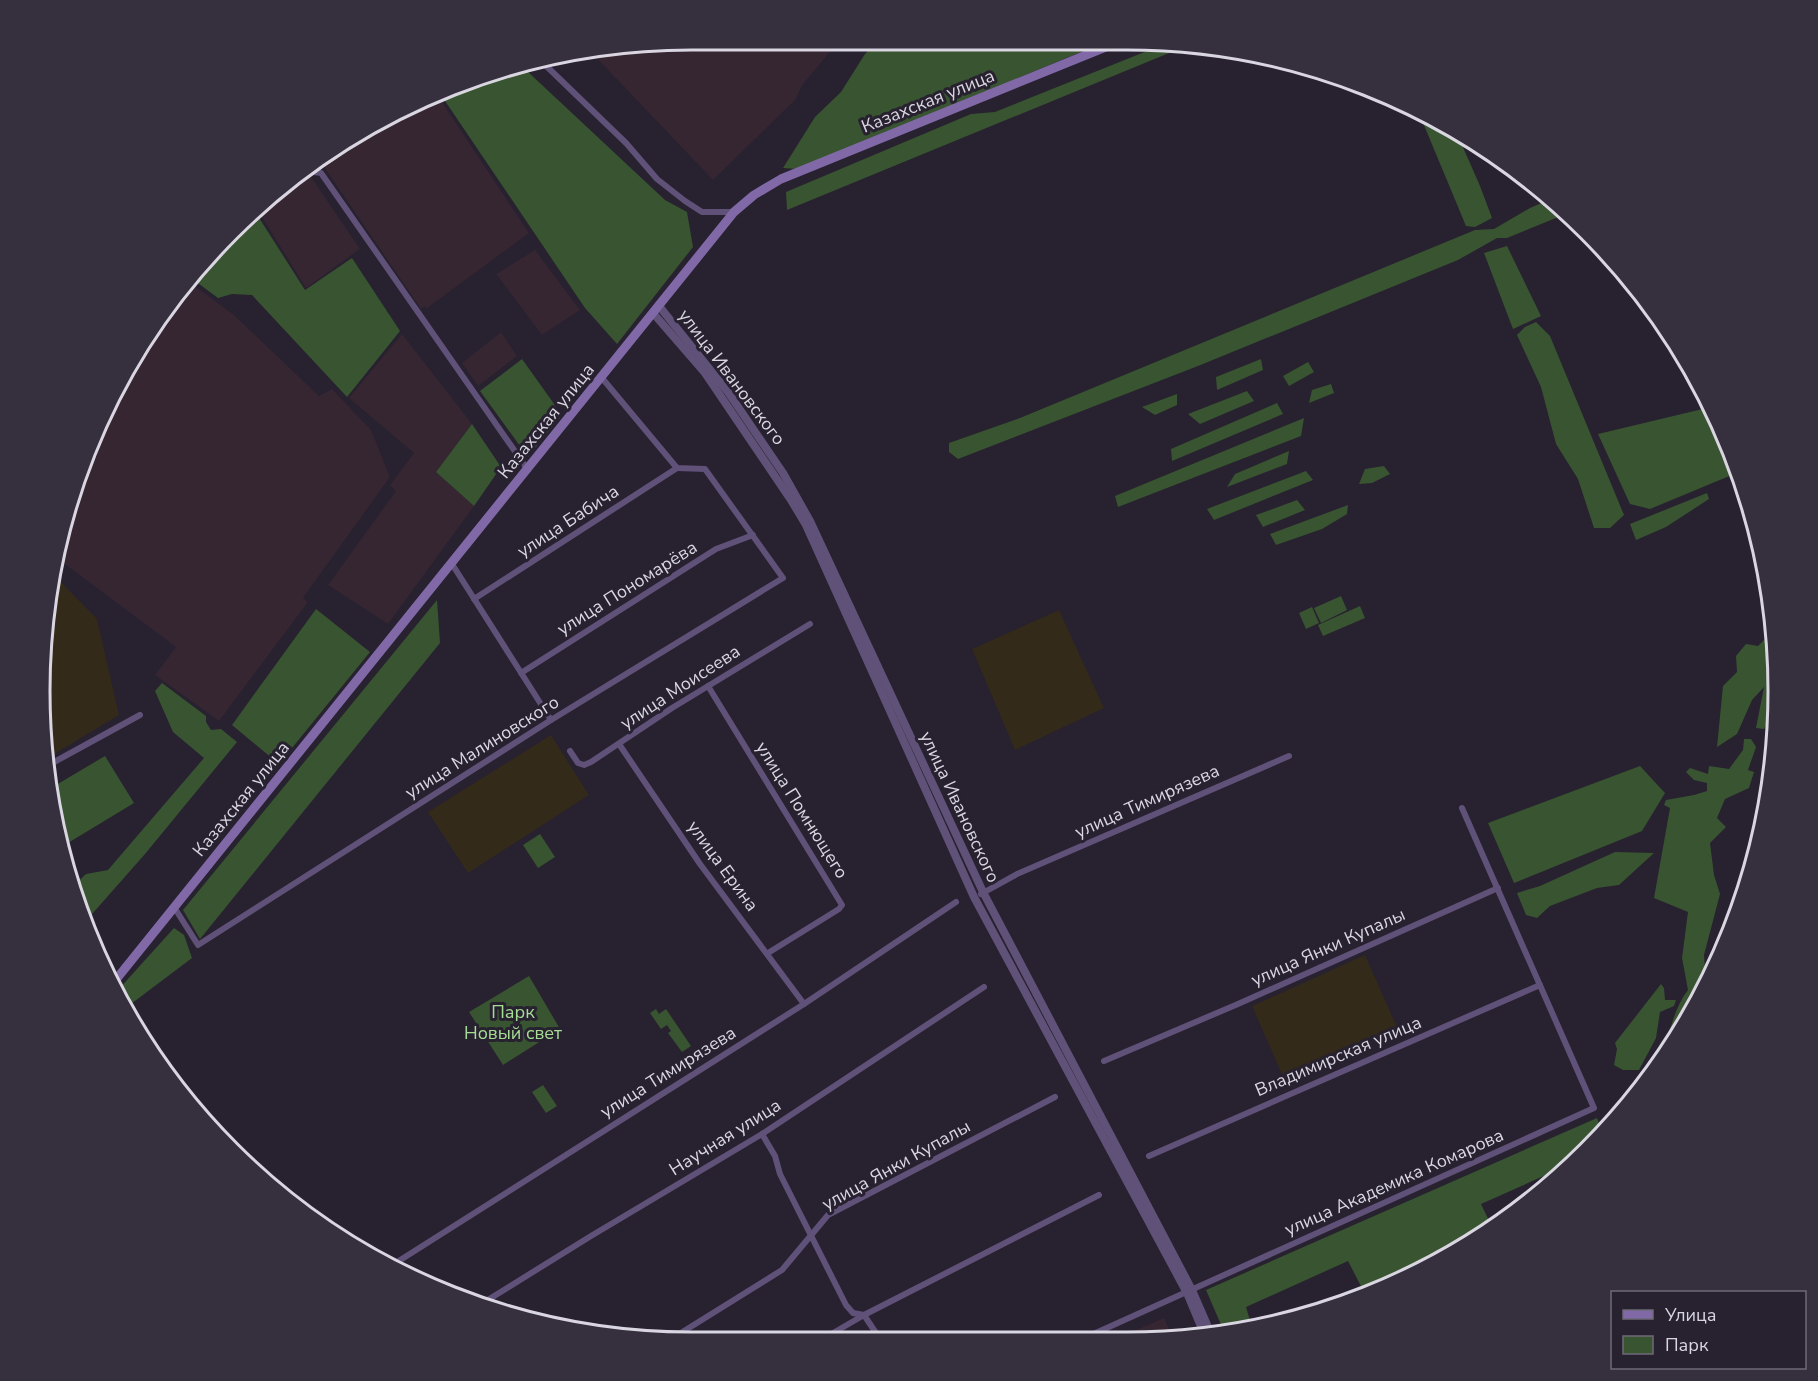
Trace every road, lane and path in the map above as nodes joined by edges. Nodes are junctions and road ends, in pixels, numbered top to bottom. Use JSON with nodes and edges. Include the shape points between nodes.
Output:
{"nodes":[{"id":1,"x":1098,"y":50,"type":"edge"},
{"id":2,"x":546,"y":66,"type":"edge"},
{"id":3,"x":315,"y":171,"type":"edge"},
{"id":4,"x":734,"y":212,"type":"junction"},
{"id":5,"x":656,"y":310,"type":"junction"},
{"id":6,"x":602,"y":378,"type":"junction"},
{"id":7,"x":677,"y":468,"type":"junction"},
{"id":8,"x":528,"y":470,"type":"junction"},
{"id":9,"x":753,"y":535,"type":"junction"},
{"id":10,"x":452,"y":564,"type":"junction"},
{"id":11,"x":474,"y":599,"type":"junction"},
{"id":12,"x":810,"y":624,"type":"dead end"},
{"id":13,"x":521,"y":673,"type":"junction"},
{"id":14,"x":708,"y":686,"type":"junction"},
{"id":15,"x":140,"y":715,"type":"dead end"},
{"id":16,"x":551,"y":720,"type":"junction"},
{"id":17,"x":619,"y":744,"type":"junction"},
{"id":18,"x":570,"y":751,"type":"dead end"},
{"id":19,"x":1289,"y":756,"type":"dead end"},
{"id":20,"x":54,"y":762,"type":"edge"},
{"id":21,"x":1462,"y":808,"type":"dead end"},
{"id":22,"x":1498,"y":888,"type":"junction"},
{"id":23,"x":983,"y":892,"type":"junction"},
{"id":24,"x":974,"y":897,"type":"junction"},
{"id":25,"x":956,"y":902,"type":"dead end"},
{"id":26,"x":174,"y":907,"type":"junction"},
{"id":27,"x":768,"y":953,"type":"junction"},
{"id":28,"x":118,"y":977,"type":"edge"},
{"id":29,"x":1540,"y":985,"type":"junction"},
{"id":30,"x":984,"y":987,"type":"dead end"},
{"id":31,"x":804,"y":1004,"type":"junction"},
{"id":32,"x":1104,"y":1060,"type":"dead end"},
{"id":33,"x":1055,"y":1097,"type":"dead end"},
{"id":34,"x":762,"y":1134,"type":"junction"},
{"id":35,"x":1149,"y":1156,"type":"dead end"},
{"id":36,"x":1099,"y":1195,"type":"dead end"},
{"id":37,"x":810,"y":1236,"type":"junction"},
{"id":38,"x":399,"y":1261,"type":"edge"},
{"id":39,"x":1190,"y":1292,"type":"junction"},
{"id":40,"x":490,"y":1299,"type":"edge"},
{"id":41,"x":864,"y":1315,"type":"junction"},
{"id":42,"x":1207,"y":1326,"type":"edge"},
{"id":43,"x":1202,"y":1327,"type":"edge"},
{"id":44,"x":683,"y":1332,"type":"edge"},
{"id":45,"x":835,"y":1332,"type":"edge"},
{"id":46,"x":875,"y":1332,"type":"edge"},
{"id":47,"x":1098,"y":1332,"type":"edge"}],
"edges":[{"from":1,"to":4,"type":"main road","name":"Казахская улица","via":[[781,179]]},
{"from":2,"to":4,"type":"street","via":[[626,143],[657,179],[685,201],[702,212]]},
{"from":3,"to":8,"type":"street","via":[[321,174]]},
{"from":4,"to":5,"type":"main road","name":"Казахская улица"},
{"from":5,"to":6,"type":"main road","name":"Казахская улица"},
{"from":5,"to":23,"type":"street","name":"улица Ивановского","via":[[728,392],[810,521]]},
{"from":5,"to":24,"type":"street","name":"улица Ивановского","via":[[705,373],[806,525]]},
{"from":6,"to":7,"type":"street"},
{"from":6,"to":8,"type":"main road","name":"Казахская улица"},
{"from":7,"to":9,"type":"street","via":[[705,469]]},
{"from":7,"to":11,"type":"street","name":"улица Бабича"},
{"from":8,"to":10,"type":"main road","name":"Казахская улица"},
{"from":9,"to":13,"type":"street","name":"улица Пономарёва","via":[[716,549]]},
{"from":9,"to":16,"type":"street","name":"улица Малиновского","via":[[783,578]]},
{"from":10,"to":11,"type":"street"},
{"from":10,"to":26,"type":"main road","name":"Казахская улица"},
{"from":11,"to":13,"type":"street"},
{"from":12,"to":14,"type":"street","name":"улица Моисеева"},
{"from":13,"to":16,"type":"street"},
{"from":14,"to":17,"type":"street","name":"улица Моисеева"},
{"from":14,"to":27,"type":"street","name":"улица Помнющего","via":[[842,905]]},
{"from":15,"to":20,"type":"street"},
{"from":16,"to":26,"type":"street","name":"улица Малиновского","via":[[198,945]]},
{"from":17,"to":18,"type":"street","name":"улица Моисеева","via":[[584,765],[578,764]]},
{"from":17,"to":27,"type":"street","name":"улица Ерина","via":[[700,864]]},
{"from":19,"to":23,"type":"street","name":"улица Тимирязева"},
{"from":21,"to":22,"type":"street"},
{"from":22,"to":29,"type":"street"},
{"from":22,"to":32,"type":"street","name":"улица Янки Купалы"},
{"from":23,"to":24,"type":"street","name":"улица Тимирязева"},
{"from":23,"to":39,"type":"street","name":"улица Ивановского"},
{"from":24,"to":39,"type":"street","name":"улица Ивановского"},
{"from":25,"to":31,"type":"street","name":"улица Тимирязева"},
{"from":26,"to":28,"type":"main road","name":"Казахская улица"},
{"from":27,"to":31,"type":"street","name":"улица Ерина"},
{"from":29,"to":35,"type":"street","name":"Владимирская улица"},
{"from":29,"to":39,"type":"street","name":"улица Академика Комарова","via":[[1594,1108]]},
{"from":30,"to":34,"type":"street","name":"Научная улица"},
{"from":31,"to":38,"type":"street","name":"улица Тимирязева"},
{"from":33,"to":37,"type":"street","name":"улица Янки Купалы","via":[[828,1215]]},
{"from":34,"to":37,"type":"street"},
{"from":34,"to":40,"type":"street","name":"Научная улица"},
{"from":36,"to":41,"type":"street"},
{"from":37,"to":41,"type":"street","via":[[846,1305],[853,1313]]},
{"from":37,"to":44,"type":"street","name":"улица Янки Купалы","via":[[782,1270]]},
{"from":39,"to":42,"type":"street","name":"улица Ивановского"},
{"from":39,"to":43,"type":"street","name":"улица Ивановского"},
{"from":39,"to":47,"type":"street","name":"улица Академика Комарова"},
{"from":41,"to":45,"type":"street"},
{"from":41,"to":46,"type":"street"}]}
